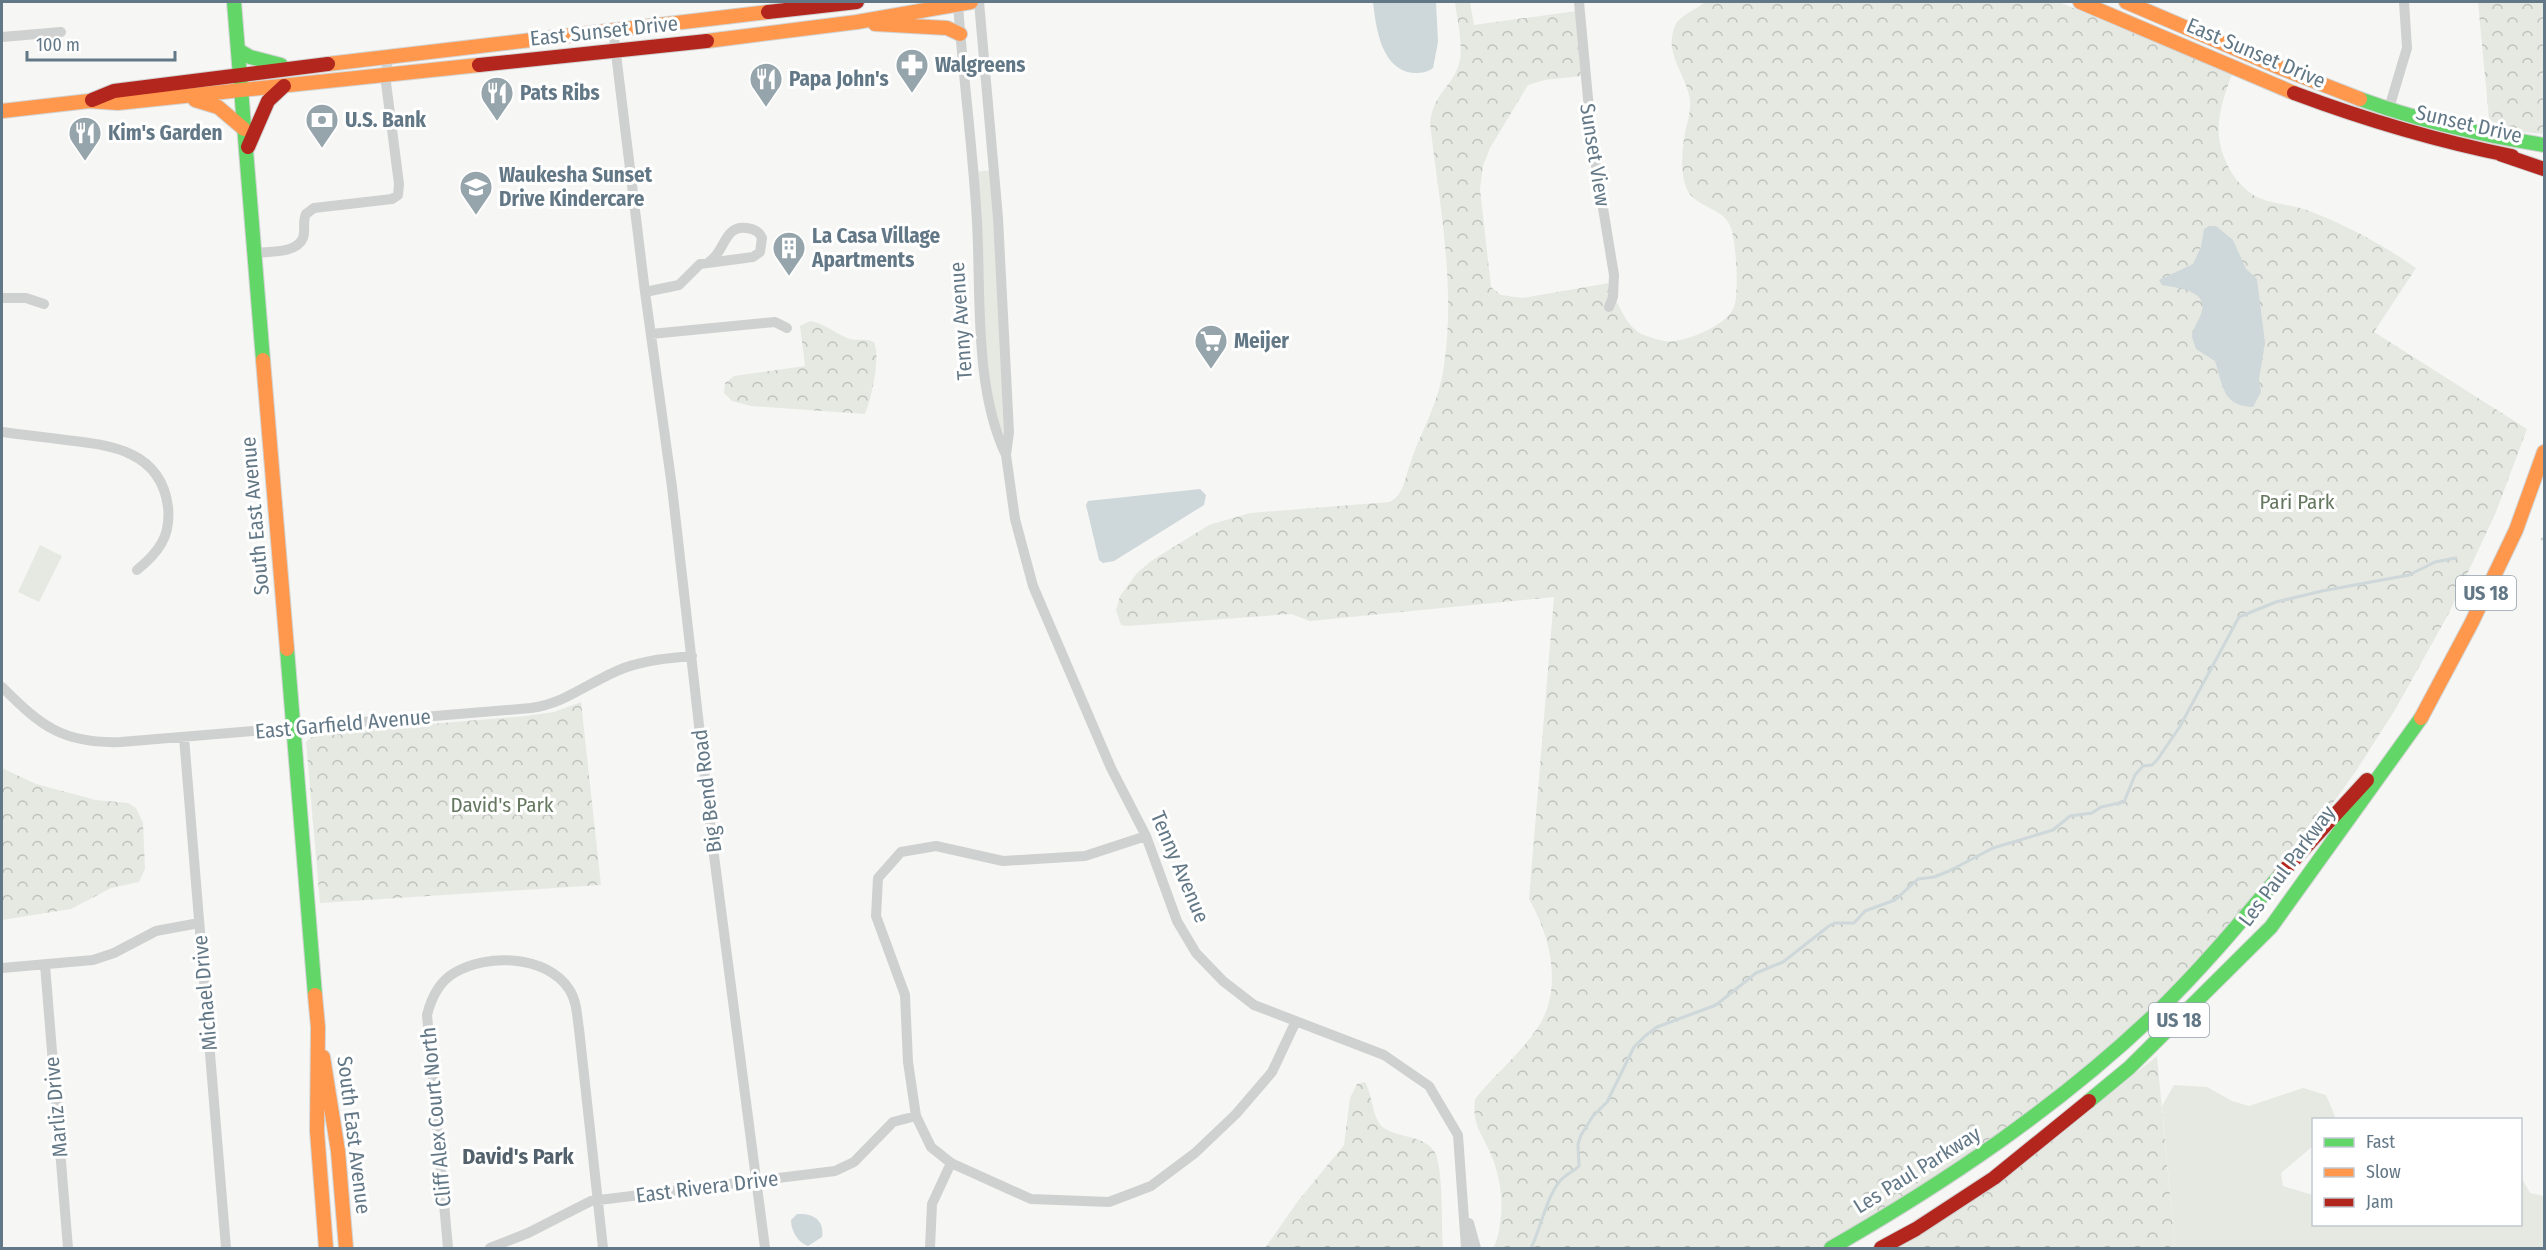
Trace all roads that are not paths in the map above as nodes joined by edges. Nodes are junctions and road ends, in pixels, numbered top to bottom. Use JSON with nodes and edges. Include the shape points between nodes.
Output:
{"nodes":[{"id":1,"x":234,"y":2,"type":"edge"},
{"id":2,"x":857,"y":2,"type":"edge"},
{"id":3,"x":962,"y":2,"type":"edge"},
{"id":4,"x":979,"y":2,"type":"edge"},
{"id":5,"x":1579,"y":2,"type":"edge"},
{"id":6,"x":2080,"y":2,"type":"edge"},
{"id":7,"x":2126,"y":2,"type":"edge"},
{"id":8,"x":2404,"y":2,"type":"edge"},
{"id":9,"x":2120,"y":18,"type":"junction"},
{"id":10,"x":857,"y":22,"type":"junction"},
{"id":11,"x":613,"y":29,"type":"junction"},
{"id":12,"x":61,"y":32,"type":"dead end"},
{"id":13,"x":960,"y":34,"type":"junction"},
{"id":14,"x":2,"y":37,"type":"edge"},
{"id":15,"x":238,"y":50,"type":"junction"},
{"id":16,"x":616,"y":51,"type":"junction"},
{"id":17,"x":389,"y":56,"type":"junction"},
{"id":18,"x":296,"y":67,"type":"junction"},
{"id":19,"x":240,"y":74,"type":"junction"},
{"id":20,"x":385,"y":75,"type":"junction"},
{"id":21,"x":284,"y":86,"type":"junction"},
{"id":22,"x":241,"y":91,"type":"junction"},
{"id":23,"x":165,"y":99,"type":"junction"},
{"id":24,"x":89,"y":101,"type":"junction"},
{"id":25,"x":2390,"y":110,"type":"junction"},
{"id":26,"x":2,"y":111,"type":"edge"},
{"id":27,"x":2423,"y":120,"type":"joint"},
{"id":28,"x":2384,"y":125,"type":"junction"},
{"id":29,"x":244,"y":129,"type":"junction"},
{"id":30,"x":2544,"y":145,"type":"edge"},
{"id":31,"x":246,"y":153,"type":"junction"},
{"id":32,"x":2500,"y":154,"type":"junction"},
{"id":33,"x":2544,"y":161,"type":"edge"},
{"id":34,"x":2544,"y":169,"type":"edge"},
{"id":35,"x":994,"y":170,"type":"junction"},
{"id":36,"x":973,"y":172,"type":"junction"},
{"id":37,"x":255,"y":253,"type":"junction"},
{"id":38,"x":709,"y":262,"type":"junction"},
{"id":39,"x":645,"y":292,"type":"junction"},
{"id":40,"x":2,"y":298,"type":"edge"},
{"id":41,"x":44,"y":304,"type":"dead end"},
{"id":42,"x":1002,"y":306,"type":"junction"},
{"id":43,"x":1609,"y":307,"type":"dead end"},
{"id":44,"x":980,"y":308,"type":"junction"},
{"id":45,"x":787,"y":328,"type":"dead end"},
{"id":46,"x":651,"y":334,"type":"junction"},
{"id":47,"x":2,"y":432,"type":"edge"},
{"id":48,"x":2544,"y":452,"type":"edge"},
{"id":49,"x":1006,"y":455,"type":"junction"},
{"id":50,"x":137,"y":570,"type":"dead end"},
{"id":51,"x":692,"y":656,"type":"junction"},
{"id":52,"x":2,"y":687,"type":"edge"},
{"id":53,"x":294,"y":728,"type":"junction"},
{"id":54,"x":2415,"y":729,"type":"junction"},
{"id":55,"x":184,"y":737,"type":"junction"},
{"id":56,"x":1146,"y":836,"type":"junction"},
{"id":57,"x":199,"y":923,"type":"junction"},
{"id":58,"x":45,"y":965,"type":"junction"},
{"id":59,"x":2,"y":968,"type":"edge"},
{"id":60,"x":1296,"y":1021,"type":"junction"},
{"id":61,"x":318,"y":1027,"type":"junction"},
{"id":62,"x":916,"y":1116,"type":"junction"},
{"id":63,"x":951,"y":1163,"type":"junction"},
{"id":64,"x":757,"y":1181,"type":"junction"},
{"id":65,"x":598,"y":1200,"type":"junction"},
{"id":66,"x":1463,"y":1206,"type":"junction"},
{"id":67,"x":68,"y":1248,"type":"edge"},
{"id":68,"x":226,"y":1248,"type":"edge"},
{"id":69,"x":326,"y":1248,"type":"edge"},
{"id":70,"x":346,"y":1248,"type":"edge"},
{"id":71,"x":448,"y":1248,"type":"edge"},
{"id":72,"x":490,"y":1248,"type":"edge"},
{"id":73,"x":603,"y":1248,"type":"edge"},
{"id":74,"x":765,"y":1248,"type":"edge"},
{"id":75,"x":930,"y":1248,"type":"edge"},
{"id":76,"x":1466,"y":1248,"type":"edge"},
{"id":77,"x":1476,"y":1248,"type":"edge"},
{"id":78,"x":1831,"y":1248,"type":"edge"},
{"id":79,"x":1881,"y":1248,"type":"edge"}],
"edges":[{"from":1,"to":15,"type":"main road","name":"South East Avenue"},
{"from":2,"to":11,"type":"main road","name":"East Sunset Drive"},
{"from":3,"to":10,"type":"main road","name":"East Sunset Drive"},
{"from":3,"to":13,"type":"street","name":"Tenny Avenue"},
{"from":4,"to":35,"type":"street","name":"Tenny Avenue"},
{"from":5,"to":43,"type":"street","name":"Sunset View","via":[[1592,141],[1614,275]]},
{"from":6,"to":9,"type":"main road","name":"East Sunset Drive"},
{"from":7,"to":9,"type":"street"},
{"from":7,"to":25,"type":"main road","name":"East Sunset Drive"},
{"from":8,"to":25,"type":"street","via":[[2407,48]]},
{"from":9,"to":28,"type":"main road","name":"East Sunset Drive","via":[[2351,115]]},
{"from":10,"to":13,"type":"main road","via":[[947,28]]},
{"from":10,"to":16,"type":"main road","name":"East Sunset Drive"},
{"from":11,"to":16,"type":"street","name":"Big Bend Road"},
{"from":11,"to":17,"type":"main road","name":"East Sunset Drive"},
{"from":12,"to":14,"type":"street"},
{"from":13,"to":36,"type":"street","name":"Tenny Avenue"},
{"from":15,"to":18,"type":"main road","via":[[267,63]]},
{"from":15,"to":19,"type":"main road","name":"South East Avenue"},
{"from":16,"to":20,"type":"main road","name":"East Sunset Drive"},
{"from":16,"to":39,"type":"street","name":"Big Bend Road"},
{"from":17,"to":18,"type":"main road","name":"East Sunset Drive"},
{"from":17,"to":20,"type":"street"},
{"from":18,"to":19,"type":"main road","name":"East Sunset Drive"},
{"from":19,"to":22,"type":"main road","name":"South East Avenue"},
{"from":19,"to":24,"type":"main road","name":"East Sunset Drive","via":[[114,91]]},
{"from":20,"to":21,"type":"main road","name":"East Sunset Drive"},
{"from":20,"to":37,"type":"street","via":[[398,195],[392,199],[314,208],[304,219],[302,238],[296,245],[288,250]]},
{"from":21,"to":22,"type":"main road","name":"East Sunset Drive"},
{"from":21,"to":31,"type":"main road","via":[[268,101]]},
{"from":22,"to":23,"type":"main road","name":"East Sunset Drive"},
{"from":22,"to":29,"type":"main road","name":"South East Avenue"},
{"from":23,"to":24,"type":"main road","via":[[118,104]]},
{"from":23,"to":29,"type":"main road","via":[[201,100],[226,112]]},
{"from":24,"to":26,"type":"main road"},
{"from":25,"to":27,"type":"main road","name":"East Sunset Drive"},
{"from":25,"to":28,"type":"street"},
{"from":27,"to":30,"type":"main road","name":"Sunset Drive"},
{"from":28,"to":32,"type":"main road","name":"Sunset Drive"},
{"from":29,"to":31,"type":"main road","name":"South East Avenue"},
{"from":31,"to":37,"type":"main road","name":"South East Avenue"},
{"from":32,"to":33,"type":"main road","name":"Sunset Drive"},
{"from":32,"to":34,"type":"main road"},
{"from":35,"to":36,"type":"street"},
{"from":35,"to":42,"type":"street","name":"Tenny Avenue"},
{"from":36,"to":44,"type":"street","name":"Tenny Avenue"},
{"from":37,"to":53,"type":"main road","name":"South East Avenue"},
{"from":38,"to":38,"type":"street","via":[[753,257],[760,252],[762,238],[752,229],[736,229]]},
{"from":38,"to":39,"type":"street","via":[[695,267],[679,285]]},
{"from":39,"to":46,"type":"street","name":"Big Bend Road"},
{"from":40,"to":41,"type":"street","via":[[20,297]]},
{"from":42,"to":44,"type":"street"},
{"from":42,"to":49,"type":"street","name":"Tenny Avenue","via":[[1009,432]]},
{"from":44,"to":49,"type":"street","name":"Tenny Avenue","via":[[988,403],[994,432]]},
{"from":45,"to":46,"type":"street","via":[[775,322]]},
{"from":46,"to":51,"type":"street","name":"Big Bend Road"},
{"from":47,"to":50,"type":"street","via":[[107,445],[133,454],[145,464],[165,493],[169,521],[161,548]]},
{"from":48,"to":54,"type":"main road","name":"Les Paul Parkway","number":"US 18","via":[[2516,530]]},
{"from":49,"to":56,"type":"street","name":"Tenny Avenue","via":[[1021,545],[1038,599],[1111,768]]},
{"from":51,"to":53,"type":"street","name":"East Garfield Avenue","via":[[623,668],[550,705]]},
{"from":51,"to":64,"type":"street","name":"Big Bend Road"},
{"from":52,"to":55,"type":"street","name":"East Garfield Avenue","via":[[51,730],[80,740]]},
{"from":53,"to":55,"type":"street","name":"East Garfield Avenue"},
{"from":53,"to":61,"type":"main road","name":"South East Avenue"},
{"from":54,"to":78,"type":"main road","name":"Les Paul Parkway","number":"US 18","via":[[2304,847],[2252,912],[2192,977],[2128,1039],[2011,1135],[1930,1190]]},
{"from":54,"to":79,"type":"main road","name":"Les Paul Parkway","number":"US 18","via":[[2271,927],[2191,1009],[2129,1068],[1994,1178]]},
{"from":55,"to":57,"type":"street","name":"Michael Drive"},
{"from":56,"to":60,"type":"street","name":"Tenny Avenue","via":[[1177,921],[1196,954],[1254,1005]]},
{"from":56,"to":62,"type":"street","via":[[1085,856],[1003,861],[936,846],[901,852],[878,878],[876,916],[905,995],[908,1062]]},
{"from":57,"to":58,"type":"street","via":[[156,931],[100,958]]},
{"from":57,"to":68,"type":"street","name":"Michael Drive"},
{"from":58,"to":59,"type":"street"},
{"from":58,"to":67,"type":"street","name":"Marliz Drive"},
{"from":60,"to":63,"type":"street","via":[[1272,1072],[1236,1114],[1195,1153],[1151,1186],[1109,1202],[1031,1199]]},
{"from":60,"to":66,"type":"street","name":"Tenny Avenue","via":[[1384,1055],[1429,1086],[1458,1135]]},
{"from":61,"to":69,"type":"main road","name":"South East Avenue","via":[[317,1131]]},
{"from":61,"to":70,"type":"main road","name":"South East Avenue","via":[[334,1118]]},
{"from":62,"to":63,"type":"street","via":[[931,1146]]},
{"from":62,"to":64,"type":"street","name":"East Rivera Drive","via":[[893,1122],[854,1162],[835,1171]]},
{"from":63,"to":75,"type":"street","via":[[932,1204]]},
{"from":64,"to":65,"type":"street","name":"East Rivera Drive"},
{"from":64,"to":74,"type":"street","name":"Big Bend Road"},
{"from":65,"to":71,"type":"street","name":"Cliff Alex Court North","via":[[579,1029],[569,990],[550,971],[531,963],[503,961],[469,966],[453,973],[438,988],[427,1024]]},
{"from":65,"to":72,"type":"street","name":"East Rivera Drive","via":[[586,1202]]},
{"from":65,"to":73,"type":"street","name":"Cliff Alex Court North"},
{"from":66,"to":76,"type":"street","name":"Tenny Avenue"},
{"from":66,"to":77,"type":"street","name":"Tenny Avenue"}]}
